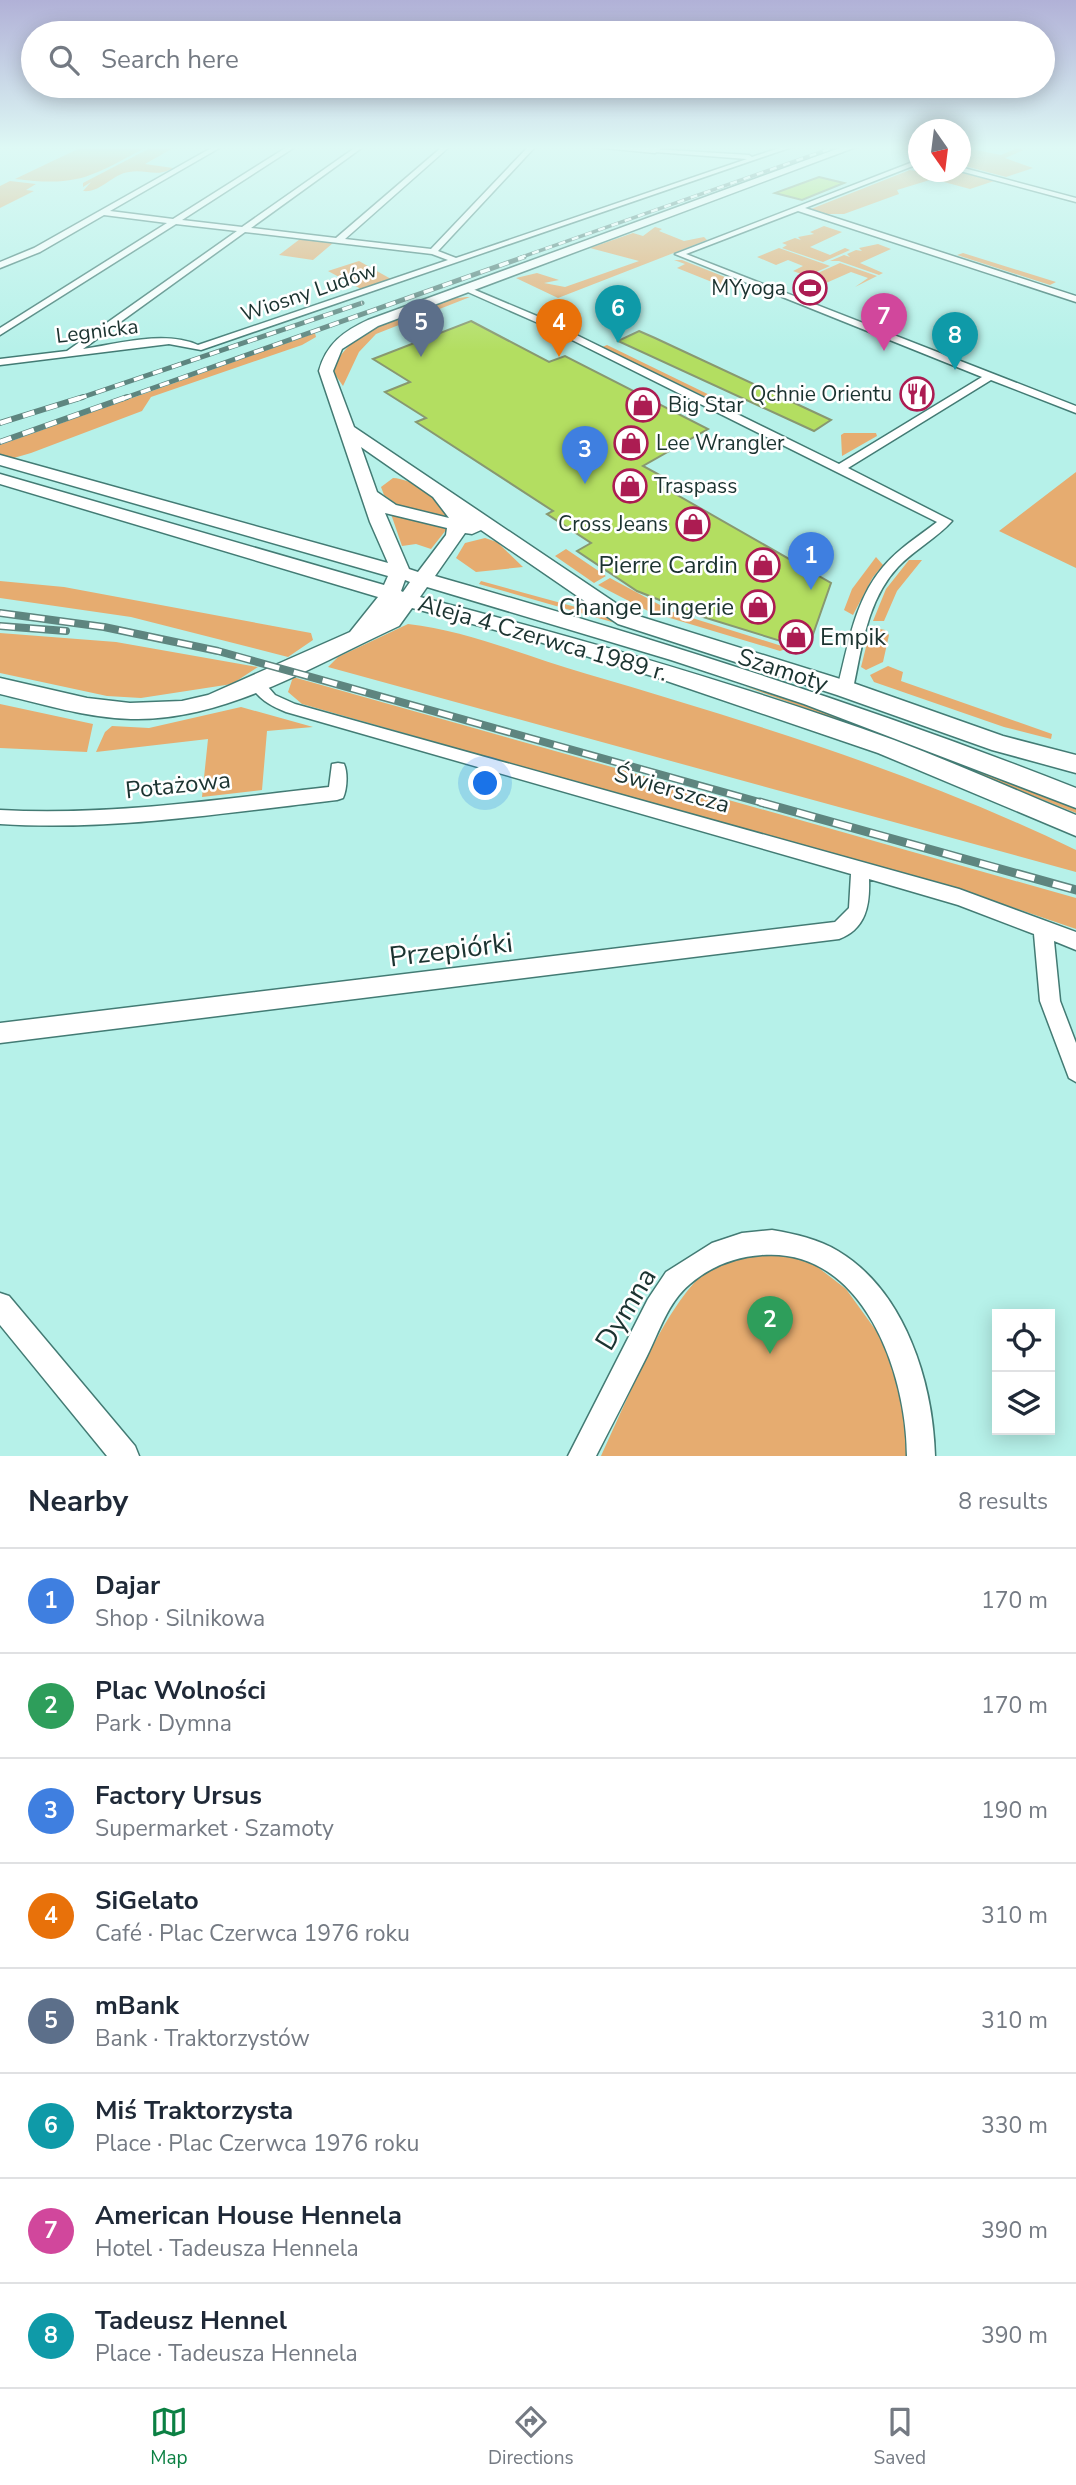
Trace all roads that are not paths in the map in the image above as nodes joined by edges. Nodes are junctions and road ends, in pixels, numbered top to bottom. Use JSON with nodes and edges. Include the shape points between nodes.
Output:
{"nodes":[{"id":1,"x":100,"y":215,"type":"edge"},
{"id":2,"x":121,"y":215,"type":"edge"},
{"id":3,"x":184,"y":215,"type":"edge"},
{"id":4,"x":265,"y":215,"type":"edge"},
{"id":5,"x":368,"y":215,"type":"edge"},
{"id":6,"x":468,"y":215,"type":"edge"},
{"id":7,"x":588,"y":215,"type":"edge"},
{"id":8,"x":666,"y":215,"type":"edge"},
{"id":9,"x":779,"y":215,"type":"edge"},
{"id":10,"x":818,"y":215,"type":"edge"},
{"id":11,"x":174,"y":221,"type":"junction"},
{"id":12,"x":244,"y":230,"type":"junction"},
{"id":13,"x":338,"y":241,"type":"junction"},
{"id":14,"x":433,"y":252,"type":"junction"},
{"id":15,"x":455,"y":260,"type":"junction"},
{"id":16,"x":0,"y":264,"type":"edge"},
{"id":17,"x":0,"y":272,"type":"edge"},
{"id":18,"x":465,"y":289,"type":"junction"},
{"id":19,"x":1076,"y":299,"type":"edge"},
{"id":20,"x":0,"y":332,"type":"edge"},
{"id":21,"x":198,"y":348,"type":"joint"},
{"id":22,"x":69,"y":354,"type":"junction"},
{"id":23,"x":0,"y":362,"type":"edge"},
{"id":24,"x":990,"y":376,"type":"junction"},
{"id":25,"x":1076,"y":410,"type":"edge"},
{"id":26,"x":345,"y":428,"type":"junction"},
{"id":27,"x":0,"y":460,"type":"edge"},
{"id":28,"x":838,"y":469,"type":"junction"},
{"id":29,"x":416,"y":478,"type":"junction"},
{"id":30,"x":0,"y":479,"type":"edge"},
{"id":31,"x":439,"y":493,"type":"junction"},
{"id":32,"x":370,"y":495,"type":"junction"},
{"id":33,"x":131,"y":497,"type":"joint"},
{"id":34,"x":379,"y":522,"type":"junction"},
{"id":35,"x":455,"y":533,"type":"junction"},
{"id":36,"x":507,"y":540,"type":"junction"},
{"id":37,"x":326,"y":552,"type":"junction"},
{"id":38,"x":399,"y":574,"type":"junction"},
{"id":39,"x":422,"y":581,"type":"junction"},
{"id":40,"x":400,"y":598,"type":"junction"},
{"id":41,"x":257,"y":684,"type":"junction"},
{"id":42,"x":0,"y":686,"type":"edge"},
{"id":43,"x":845,"y":689,"type":"junction"},
{"id":44,"x":1076,"y":764,"type":"edge"},
{"id":45,"x":338,"y":769,"type":"dead end"},
{"id":46,"x":1076,"y":798,"type":"edge"},
{"id":47,"x":0,"y":817,"type":"edge"},
{"id":48,"x":1076,"y":826,"type":"edge"},
{"id":49,"x":860,"y":870,"type":"junction"},
{"id":50,"x":1043,"y":927,"type":"junction"},
{"id":51,"x":1076,"y":941,"type":"edge"},
{"id":52,"x":0,"y":1033,"type":"edge"},
{"id":53,"x":1076,"y":1071,"type":"edge"},
{"id":54,"x":0,"y":1305,"type":"edge"},
{"id":55,"x":125,"y":1456,"type":"edge"},
{"id":56,"x":582,"y":1456,"type":"edge"},
{"id":57,"x":921,"y":1456,"type":"edge"}],
"edges":[{"from":1,"to":16,"type":"street","via":[[32,253]]},
{"from":2,"to":11,"type":"street"},
{"from":3,"to":11,"type":"street"},
{"from":4,"to":12,"type":"street"},
{"from":5,"to":13,"type":"street"},
{"from":6,"to":14,"type":"street"},
{"from":7,"to":15,"type":"street","name":"Wiosny Ludów"},
{"from":8,"to":18,"type":"street"},
{"from":9,"to":24,"type":"street","via":[[679,254]]},
{"from":10,"to":19,"type":"street"},
{"from":11,"to":12,"type":"street"},
{"from":11,"to":20,"type":"street"},
{"from":12,"to":13,"type":"street"},
{"from":12,"to":22,"type":"street"},
{"from":13,"to":14,"type":"street"},
{"from":14,"to":15,"type":"street"},
{"from":15,"to":21,"type":"street","name":"Wiosny Ludów"},
{"from":16,"to":17,"type":"street","via":[[5,268]]},
{"from":18,"to":26,"type":"street","via":[[362,328],[335,348],[326,371]]},
{"from":18,"to":28,"type":"street","via":[[526,314]]},
{"from":21,"to":22,"type":"street","name":"Legnicka","via":[[169,341]]},
{"from":22,"to":23,"type":"street","name":"Legnicka"},
{"from":24,"to":25,"type":"street"},
{"from":24,"to":28,"type":"street"},
{"from":26,"to":29,"type":"street","name":"Szamoty"},
{"from":26,"to":32,"type":"street"},
{"from":27,"to":33,"type":"main road","name":"Aleja 4 Czerwca 1989 r."},
{"from":28,"to":43,"type":"street","via":[[946,521],[886,571],[868,602]]},
{"from":29,"to":31,"type":"street","name":"Szamoty"},
{"from":29,"to":32,"type":"street","via":[[383,477],[374,482]]},
{"from":30,"to":40,"type":"street","name":"Aleja 4 Czerwca 1989 r."},
{"from":31,"to":35,"type":"street","via":[[454,510]]},
{"from":31,"to":36,"type":"street","name":"Szamoty"},
{"from":32,"to":34,"type":"street"},
{"from":32,"to":35,"type":"street","via":[[390,509]]},
{"from":33,"to":37,"type":"street","name":"Aleja 4 Czerwca 1989 r."},
{"from":34,"to":37,"type":"street","via":[[374,540],[365,547]]},
{"from":34,"to":38,"type":"street","via":[[394,551]]},
{"from":35,"to":36,"type":"street","name":"Szamoty","via":[[483,533]]},
{"from":35,"to":39,"type":"street"},
{"from":36,"to":43,"type":"street","name":"Szamoty","via":[[625,619]]},
{"from":37,"to":38,"type":"street","name":"Aleja 4 Czerwca 1989 r."},
{"from":38,"to":39,"type":"street","name":"Aleja 4 Czerwca 1989 r."},
{"from":38,"to":40,"type":"street"},
{"from":39,"to":40,"type":"street"},
{"from":39,"to":46,"type":"street","name":"Aleja 4 Czerwca 1989 r.","via":[[832,703]]},
{"from":40,"to":41,"type":"street","via":[[392,621]]},
{"from":40,"to":48,"type":"main road","name":"Aleja 4 Czerwca 1989 r.","via":[[537,634],[796,714]]},
{"from":41,"to":42,"type":"street","via":[[199,705],[147,711],[87,706]]},
{"from":41,"to":49,"type":"street","name":"Świerszcza","via":[[270,699],[291,708]]},
{"from":43,"to":44,"type":"street","name":"Szamoty","via":[[1000,744]]},
{"from":45,"to":47,"type":"street","name":"Potażowa","via":[[337,793],[84,820]]},
{"from":49,"to":50,"type":"street","name":"Świerszcza","via":[[959,897]]},
{"from":49,"to":52,"type":"street","name":"Przepiórki","via":[[859,908],[854,921],[839,930]]},
{"from":50,"to":51,"type":"street","name":"Świerszcza"},
{"from":50,"to":53,"type":"street","via":[[1050,1001]]},
{"from":54,"to":55,"type":"street"},
{"from":56,"to":57,"type":"street","name":"Dymna","via":[[656,1310],[680,1276],[731,1245],[766,1240],[823,1256],[866,1290],[893,1331],[922,1437]]}]}
